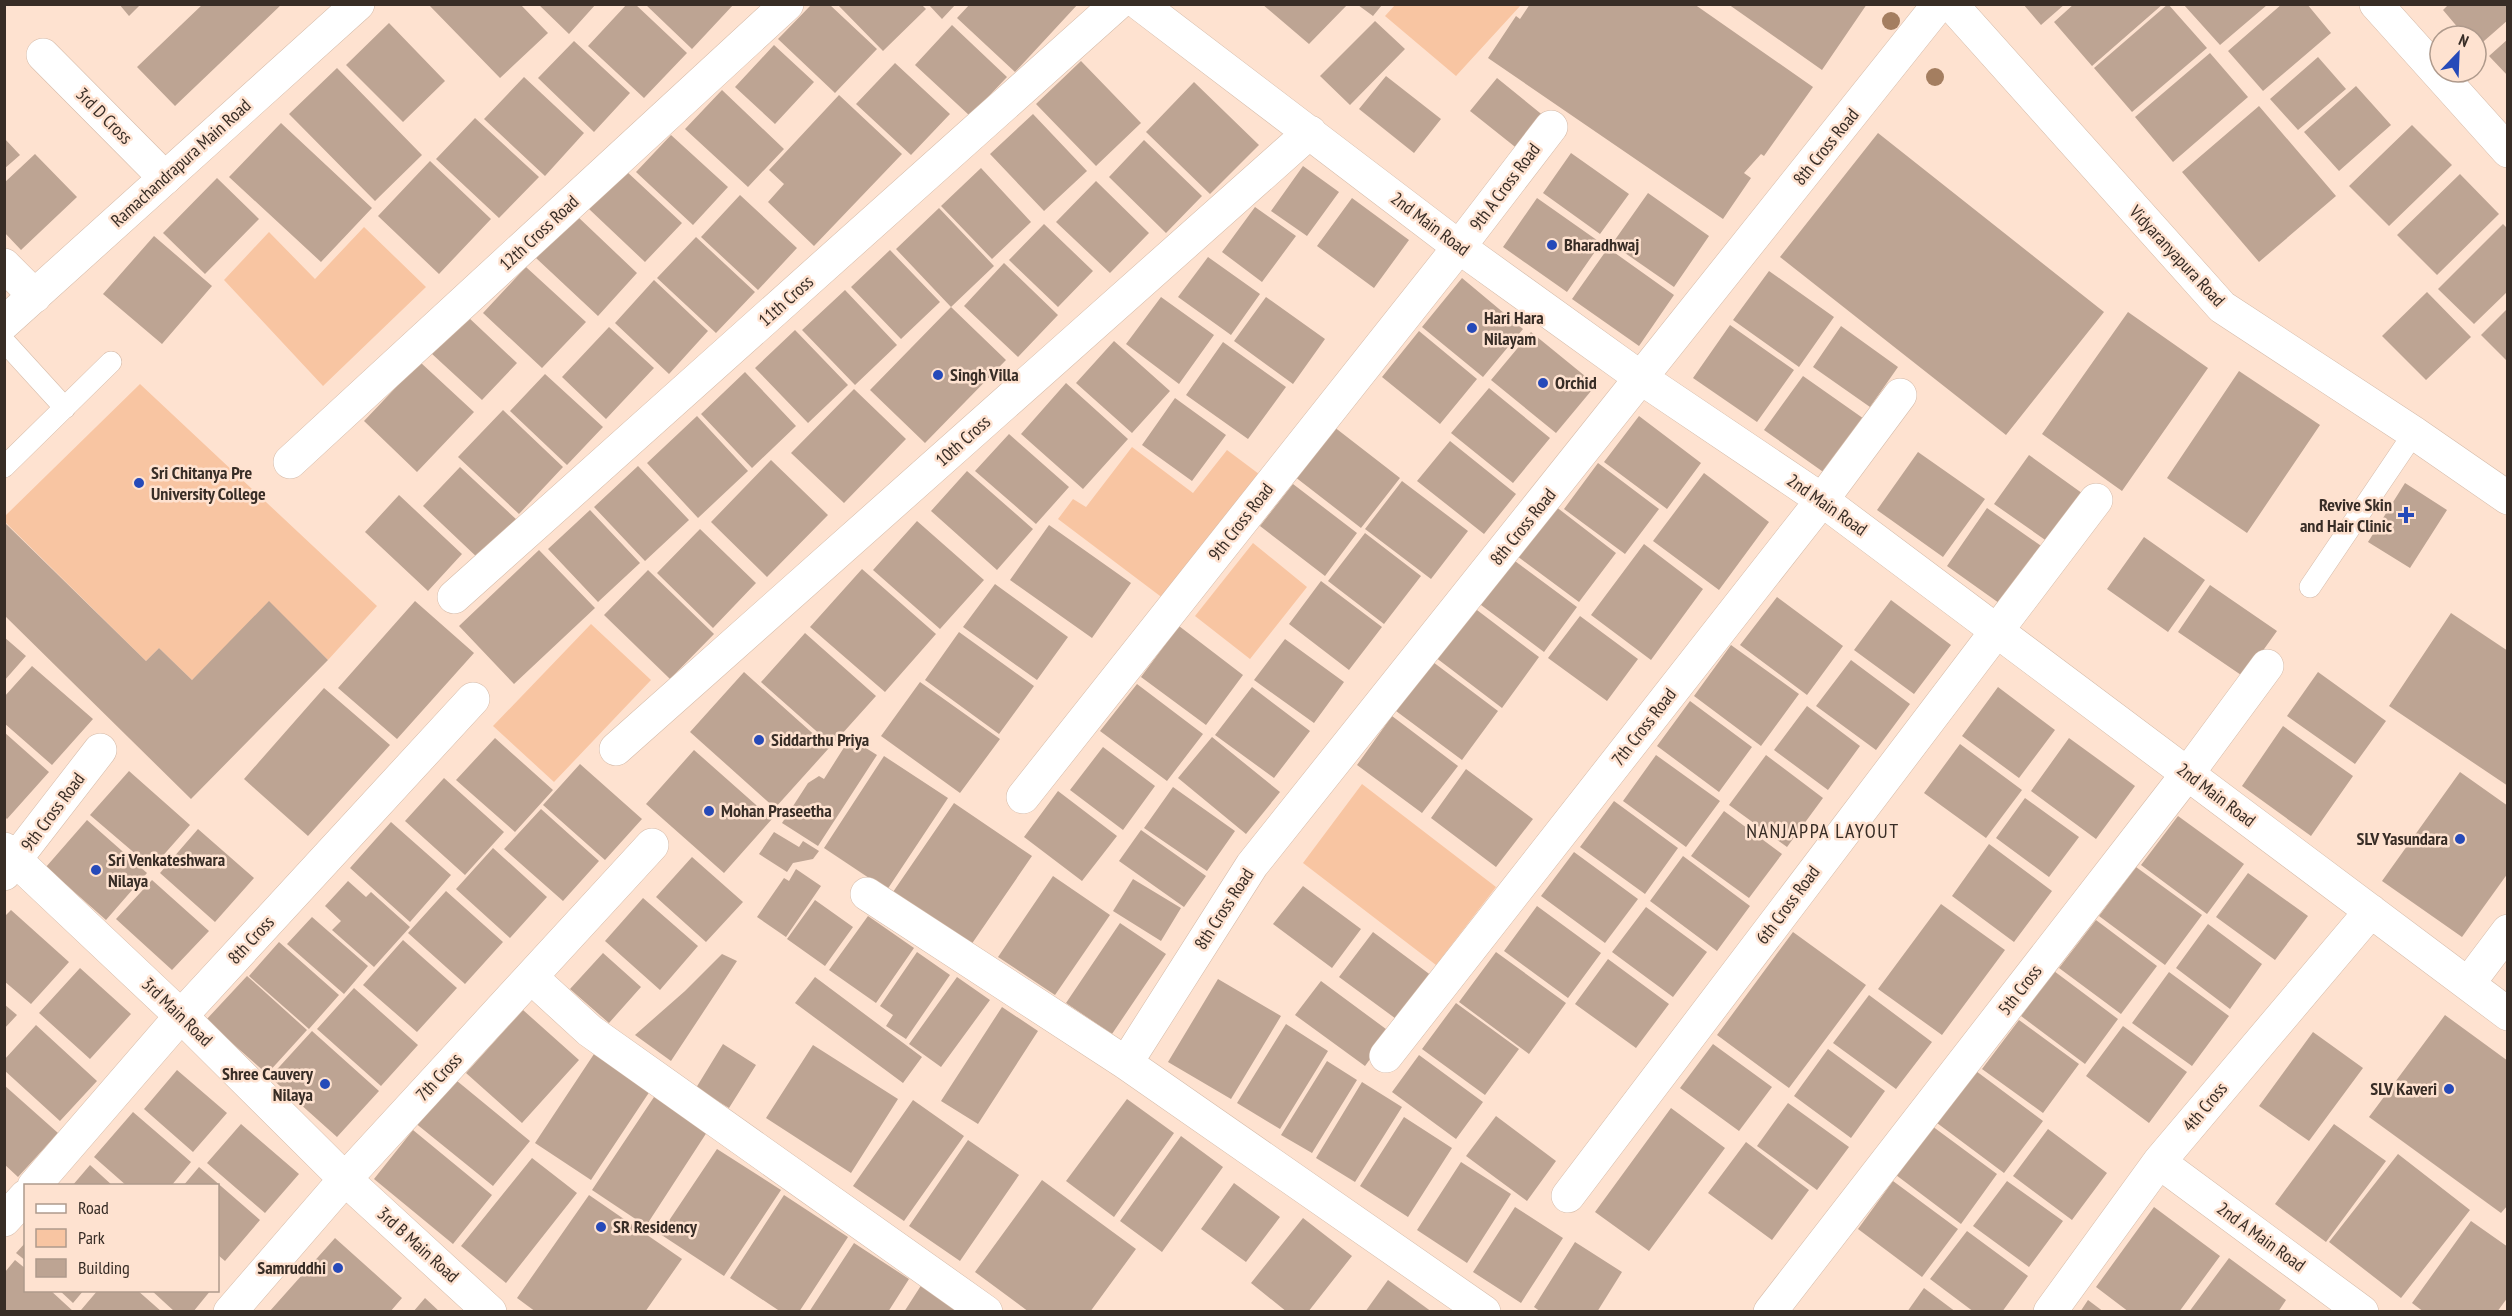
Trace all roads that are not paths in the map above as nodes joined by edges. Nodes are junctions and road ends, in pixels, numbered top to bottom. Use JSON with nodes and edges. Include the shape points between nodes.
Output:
{"nodes":[{"id":1,"x":788,"y":4,"type":"edge"},
{"id":2,"x":1117,"y":4,"type":"edge"},
{"id":3,"x":1140,"y":4,"type":"edge"},
{"id":4,"x":1939,"y":4,"type":"edge"},
{"id":5,"x":1951,"y":4,"type":"edge"},
{"id":6,"x":2376,"y":4,"type":"edge"},
{"id":7,"x":358,"y":5,"type":"edge"},
{"id":8,"x":44,"y":55,"type":"dead end"},
{"id":9,"x":1551,"y":128,"type":"dead end"},
{"id":10,"x":1310,"y":132,"type":"junction"},
{"id":11,"x":2508,"y":151,"type":"edge"},
{"id":12,"x":165,"y":178,"type":"junction"},
{"id":13,"x":1459,"y":247,"type":"junction"},
{"id":14,"x":4,"y":266,"type":"edge"},
{"id":15,"x":34,"y":296,"type":"junction"},
{"id":16,"x":4,"y":322,"type":"edge"},
{"id":17,"x":4,"y":341,"type":"edge"},
{"id":18,"x":111,"y":362,"type":"dead end"},
{"id":19,"x":1641,"y":378,"type":"junction"},
{"id":20,"x":1900,"y":395,"type":"dead end"},
{"id":21,"x":65,"y":408,"type":"junction"},
{"id":22,"x":2414,"y":433,"type":"junction"},
{"id":23,"x":290,"y":462,"type":"dead end"},
{"id":24,"x":4,"y":467,"type":"edge"},
{"id":25,"x":2508,"y":498,"type":"edge"},
{"id":26,"x":1822,"y":500,"type":"junction"},
{"id":27,"x":2097,"y":500,"type":"dead end"},
{"id":28,"x":2310,"y":587,"type":"dead end"},
{"id":29,"x":454,"y":597,"type":"dead end"},
{"id":30,"x":1996,"y":630,"type":"junction"},
{"id":31,"x":2267,"y":666,"type":"dead end"},
{"id":32,"x":472,"y":699,"type":"dead end"},
{"id":33,"x":616,"y":749,"type":"dead end"},
{"id":34,"x":100,"y":750,"type":"dead end"},
{"id":35,"x":2188,"y":773,"type":"junction"},
{"id":36,"x":1023,"y":797,"type":"dead end"},
{"id":37,"x":652,"y":844,"type":"dead end"},
{"id":38,"x":8,"y":861,"type":"edge"},
{"id":39,"x":867,"y":894,"type":"dead end"},
{"id":40,"x":2371,"y":911,"type":"junction"},
{"id":41,"x":2508,"y":931,"type":"edge"},
{"id":42,"x":531,"y":977,"type":"junction"},
{"id":43,"x":2468,"y":984,"type":"junction"},
{"id":44,"x":2508,"y":1014,"type":"edge"},
{"id":45,"x":182,"y":1016,"type":"junction"},
{"id":46,"x":1386,"y":1056,"type":"dead end"},
{"id":47,"x":1126,"y":1063,"type":"junction"},
{"id":48,"x":2159,"y":1162,"type":"junction"},
{"id":49,"x":345,"y":1179,"type":"junction"},
{"id":50,"x":35,"y":1184,"type":"edge"},
{"id":51,"x":1568,"y":1196,"type":"dead end"},
{"id":52,"x":24,"y":1198,"type":"edge"},
{"id":53,"x":4,"y":1220,"type":"edge"},
{"id":54,"x":230,"y":1311,"type":"edge"},
{"id":55,"x":490,"y":1311,"type":"edge"},
{"id":56,"x":986,"y":1311,"type":"edge"},
{"id":57,"x":1484,"y":1311,"type":"edge"},
{"id":58,"x":1770,"y":1311,"type":"edge"},
{"id":59,"x":2050,"y":1311,"type":"edge"},
{"id":60,"x":2362,"y":1311,"type":"edge"}],
"edges":[{"from":1,"to":23,"type":"street","name":"12th Cross Road"},
{"from":2,"to":29,"type":"street","name":"11th Cross"},
{"from":3,"to":10,"type":"street","name":"2nd Main Road"},
{"from":4,"to":19,"type":"street","name":"8th Cross Road"},
{"from":5,"to":22,"type":"street","name":"Vidyaranyapura Road","via":[[2222,307]]},
{"from":6,"to":11,"type":"street"},
{"from":7,"to":12,"type":"street","name":"Ramachandrapura Main Road"},
{"from":8,"to":12,"type":"street","name":"3rd D Cross"},
{"from":9,"to":13,"type":"street","name":"9th A Cross Road"},
{"from":10,"to":13,"type":"street","name":"2nd Main Road"},
{"from":10,"to":33,"type":"street","name":"10th Cross"},
{"from":12,"to":15,"type":"street","name":"Ramachandrapura Main Road"},
{"from":13,"to":19,"type":"street","name":"2nd Main Road"},
{"from":13,"to":36,"type":"street","name":"9th Cross Road"},
{"from":14,"to":15,"type":"street"},
{"from":15,"to":16,"type":"street","name":"Ramachandrapura Main Road"},
{"from":17,"to":21,"type":"lane"},
{"from":18,"to":21,"type":"lane"},
{"from":19,"to":26,"type":"street","name":"2nd Main Road"},
{"from":19,"to":47,"type":"street","name":"8th Cross Road","via":[[1252,865]]},
{"from":20,"to":26,"type":"street","name":"7th Cross Road"},
{"from":21,"to":24,"type":"lane"},
{"from":22,"to":25,"type":"street","name":"Vidyaranyapura Road"},
{"from":22,"to":28,"type":"lane"},
{"from":26,"to":30,"type":"street","name":"2nd Main Road"},
{"from":26,"to":46,"type":"street","name":"7th Cross Road"},
{"from":27,"to":30,"type":"street","name":"6th Cross Road"},
{"from":30,"to":35,"type":"street","name":"2nd Main Road"},
{"from":30,"to":51,"type":"street","name":"6th Cross Road"},
{"from":31,"to":35,"type":"street","name":"5th Cross"},
{"from":32,"to":45,"type":"street","name":"8th Cross"},
{"from":34,"to":38,"type":"street","name":"9th Cross Road"},
{"from":35,"to":40,"type":"street","name":"2nd Main Road"},
{"from":35,"to":58,"type":"street","name":"5th Cross"},
{"from":37,"to":42,"type":"street","name":"7th Cross"},
{"from":38,"to":45,"type":"street","name":"3rd Main Road"},
{"from":39,"to":47,"type":"street"},
{"from":40,"to":43,"type":"street","name":"2nd Main Road"},
{"from":40,"to":48,"type":"street","name":"4th Cross"},
{"from":41,"to":43,"type":"street"},
{"from":42,"to":49,"type":"street","name":"7th Cross"},
{"from":42,"to":56,"type":"street","via":[[590,1031]]},
{"from":43,"to":44,"type":"street","name":"2nd Main Road"},
{"from":45,"to":49,"type":"street","name":"3rd Main Road"},
{"from":45,"to":50,"type":"street","name":"8th Cross"},
{"from":47,"to":57,"type":"street"},
{"from":48,"to":59,"type":"street","name":"4th Cross"},
{"from":48,"to":60,"type":"street","name":"2nd A Main Road"},
{"from":49,"to":54,"type":"street","name":"7th Cross"},
{"from":49,"to":55,"type":"street","name":"3rd B Main Road"},
{"from":52,"to":53,"type":"street"}]}
